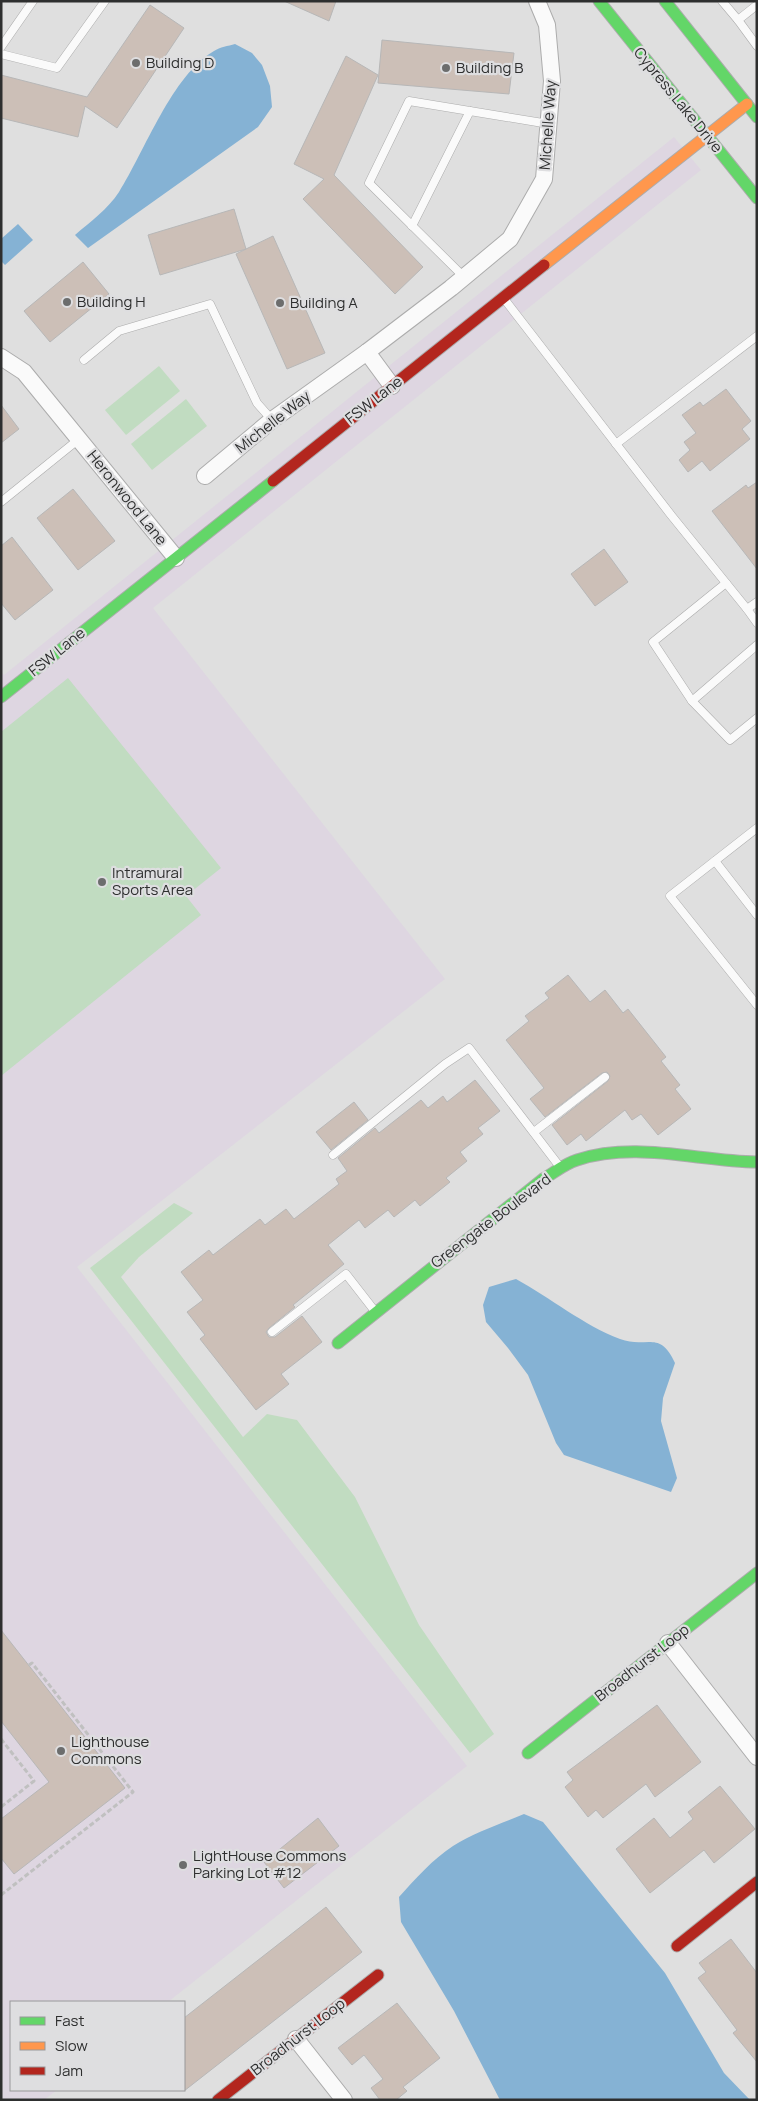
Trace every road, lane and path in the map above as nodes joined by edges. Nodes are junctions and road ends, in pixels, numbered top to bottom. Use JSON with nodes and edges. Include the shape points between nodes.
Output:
{"nodes":[{"id":1,"x":33,"y":1,"type":"edge"},
{"id":2,"x":105,"y":1,"type":"edge"},
{"id":3,"x":537,"y":1,"type":"edge"},
{"id":4,"x":598,"y":1,"type":"edge"},
{"id":5,"x":665,"y":1,"type":"edge"},
{"id":6,"x":722,"y":1,"type":"edge"},
{"id":7,"x":757,"y":6,"type":"edge"},
{"id":8,"x":738,"y":20,"type":"junction"},
{"id":9,"x":757,"y":46,"type":"edge"},
{"id":10,"x":1,"y":47,"type":"edge"},
{"id":11,"x":1,"y":54,"type":"edge"},
{"id":12,"x":749,"y":102,"type":"junction"},
{"id":13,"x":470,"y":111,"type":"junction"},
{"id":14,"x":757,"y":117,"type":"edge"},
{"id":15,"x":549,"y":124,"type":"junction"},
{"id":16,"x":707,"y":135,"type":"junction"},
{"id":17,"x":757,"y":198,"type":"edge"},
{"id":18,"x":412,"y":226,"type":"junction"},
{"id":19,"x":464,"y":277,"type":"junction"},
{"id":20,"x":503,"y":297,"type":"junction"},
{"id":21,"x":757,"y":336,"type":"edge"},
{"id":22,"x":367,"y":352,"type":"junction"},
{"id":23,"x":1,"y":357,"type":"edge"},
{"id":24,"x":84,"y":360,"type":"dead end"},
{"id":25,"x":392,"y":386,"type":"junction"},
{"id":26,"x":272,"y":420,"type":"junction"},
{"id":27,"x":79,"y":439,"type":"junction"},
{"id":28,"x":616,"y":444,"type":"junction"},
{"id":29,"x":205,"y":476,"type":"dead end"},
{"id":30,"x":1,"y":502,"type":"edge"},
{"id":31,"x":176,"y":558,"type":"junction"},
{"id":32,"x":726,"y":583,"type":"junction"},
{"id":33,"x":757,"y":602,"type":"edge"},
{"id":34,"x":747,"y":609,"type":"junction"},
{"id":35,"x":757,"y":623,"type":"edge"},
{"id":36,"x":757,"y":644,"type":"edge"},
{"id":37,"x":1,"y":697,"type":"edge"},
{"id":38,"x":692,"y":701,"type":"junction"},
{"id":39,"x":757,"y":718,"type":"edge"},
{"id":40,"x":757,"y":828,"type":"edge"},
{"id":41,"x":715,"y":861,"type":"junction"},
{"id":42,"x":757,"y":914,"type":"edge"},
{"id":43,"x":757,"y":1005,"type":"edge"},
{"id":44,"x":605,"y":1077,"type":"dead end"},
{"id":45,"x":534,"y":1132,"type":"junction"},
{"id":46,"x":333,"y":1155,"type":"dead end"},
{"id":47,"x":757,"y":1162,"type":"edge"},
{"id":48,"x":562,"y":1168,"type":"junction"},
{"id":49,"x":376,"y":1312,"type":"junction"},
{"id":50,"x":272,"y":1332,"type":"dead end"},
{"id":51,"x":338,"y":1343,"type":"dead end"},
{"id":52,"x":757,"y":1573,"type":"edge"},
{"id":53,"x":668,"y":1643,"type":"junction"},
{"id":54,"x":29,"y":1665,"type":"dead end"},
{"id":55,"x":1,"y":1740,"type":"edge"},
{"id":56,"x":528,"y":1753,"type":"dead end"},
{"id":57,"x":757,"y":1757,"type":"edge"},
{"id":58,"x":1,"y":1807,"type":"edge"},
{"id":59,"x":757,"y":1882,"type":"edge"},
{"id":60,"x":1,"y":1895,"type":"edge"},
{"id":61,"x":677,"y":1946,"type":"dead end"},
{"id":62,"x":378,"y":1975,"type":"dead end"},
{"id":63,"x":296,"y":2039,"type":"junction"},
{"id":64,"x":218,"y":2100,"type":"edge"},
{"id":65,"x":344,"y":2100,"type":"edge"}],
"edges":[{"from":1,"to":10,"type":"lane"},
{"from":2,"to":11,"type":"lane","via":[[57,68]]},
{"from":3,"to":15,"type":"street","name":"Michelle Way","via":[[547,25],[552,81]]},
{"from":4,"to":16,"type":"street","name":"Cypress Lake Drive"},
{"from":5,"to":12,"type":"street"},
{"from":6,"to":8,"type":"lane"},
{"from":7,"to":8,"type":"lane"},
{"from":8,"to":9,"type":"lane"},
{"from":12,"to":14,"type":"street"},
{"from":12,"to":16,"type":"street","name":"FSW Lane"},
{"from":13,"to":15,"type":"lane"},
{"from":13,"to":18,"type":"lane"},
{"from":13,"to":18,"type":"lane","via":[[409,101],[369,183]]},
{"from":15,"to":19,"type":"street","name":"Michelle Way","via":[[544,179],[510,239]]},
{"from":16,"to":17,"type":"street","name":"Cypress Lake Drive"},
{"from":16,"to":20,"type":"street","name":"FSW Lane"},
{"from":18,"to":19,"type":"lane"},
{"from":19,"to":22,"type":"street","name":"Michelle Way"},
{"from":20,"to":25,"type":"street","name":"FSW Lane"},
{"from":20,"to":28,"type":"lane"},
{"from":21,"to":28,"type":"lane"},
{"from":22,"to":25,"type":"street"},
{"from":22,"to":26,"type":"street","name":"Michelle Way"},
{"from":23,"to":27,"type":"street","name":"Heronwood Lane","via":[[24,372]]},
{"from":24,"to":26,"type":"lane","via":[[120,331],[210,304],[257,403]]},
{"from":25,"to":31,"type":"street","name":"FSW Lane"},
{"from":26,"to":29,"type":"street","name":"Michelle Way"},
{"from":27,"to":30,"type":"lane","name":"Heronwood Lane"},
{"from":27,"to":31,"type":"street","name":"Heronwood Lane"},
{"from":28,"to":32,"type":"lane"},
{"from":31,"to":37,"type":"street","name":"FSW Lane"},
{"from":32,"to":34,"type":"lane"},
{"from":32,"to":38,"type":"lane","via":[[652,642]]},
{"from":33,"to":34,"type":"lane"},
{"from":34,"to":35,"type":"lane"},
{"from":36,"to":38,"type":"lane"},
{"from":38,"to":39,"type":"lane","via":[[730,740]]},
{"from":40,"to":41,"type":"lane"},
{"from":41,"to":42,"type":"lane"},
{"from":41,"to":43,"type":"lane","via":[[670,896]]},
{"from":44,"to":45,"type":"lane"},
{"from":45,"to":46,"type":"lane","via":[[469,1048]]},
{"from":45,"to":48,"type":"lane"},
{"from":47,"to":48,"type":"street","name":"Greengate Boulevard","via":[[638,1152],[576,1160]]},
{"from":48,"to":49,"type":"street","name":"Greengate Boulevard","via":[[543,1179]]},
{"from":49,"to":50,"type":"lane","via":[[346,1274]]},
{"from":49,"to":51,"type":"street","name":"Greengate Boulevard"},
{"from":52,"to":53,"type":"street","name":"Broadhurst Loop"},
{"from":53,"to":56,"type":"street","name":"Broadhurst Loop"},
{"from":53,"to":57,"type":"street"},
{"from":54,"to":60,"type":"path","via":[[32,1663],[133,1792]]},
{"from":55,"to":58,"type":"path","via":[[34,1781]]},
{"from":59,"to":61,"type":"street"},
{"from":62,"to":63,"type":"street","name":"Broadhurst Loop"},
{"from":63,"to":64,"type":"street","name":"Broadhurst Loop"},
{"from":63,"to":65,"type":"street"}]}
